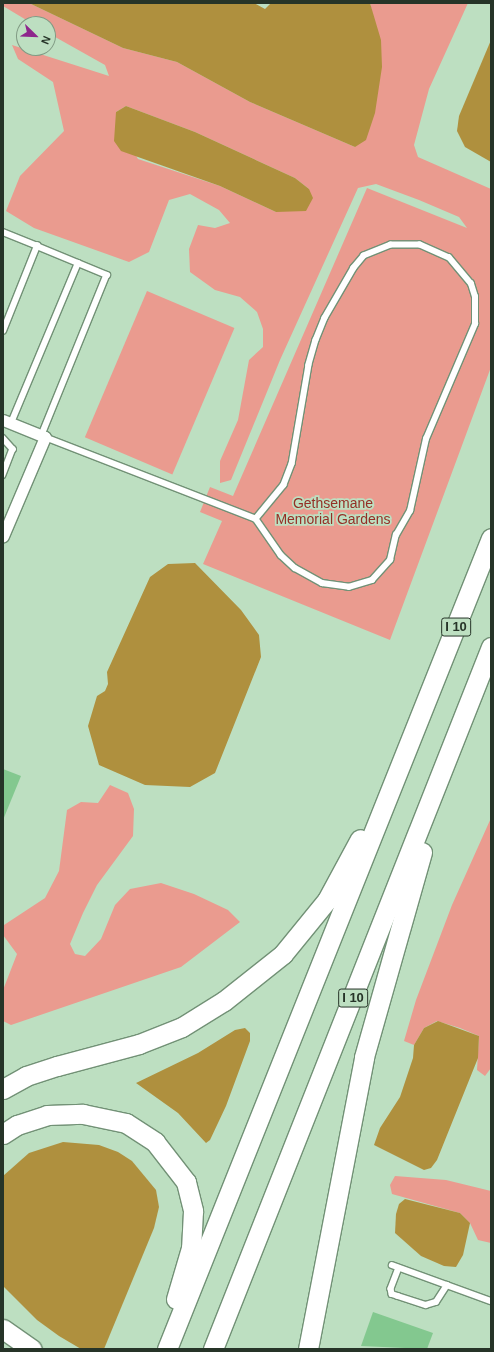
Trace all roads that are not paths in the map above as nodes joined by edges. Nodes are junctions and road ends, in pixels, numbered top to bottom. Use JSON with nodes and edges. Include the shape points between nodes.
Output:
{"nodes":[{"id":1,"x":3,"y":232,"type":"edge"},
{"id":2,"x":37,"y":246,"type":"junction"},
{"id":3,"x":78,"y":263,"type":"junction"},
{"id":4,"x":3,"y":330,"type":"edge"},
{"id":5,"x":7,"y":421,"type":"edge"},
{"id":6,"x":43,"y":436,"type":"junction"},
{"id":7,"x":3,"y":438,"type":"edge"},
{"id":8,"x":3,"y":475,"type":"edge"},
{"id":9,"x":256,"y":519,"type":"junction"},
{"id":10,"x":3,"y":536,"type":"edge"},
{"id":11,"x":491,"y":538,"type":"edge"},
{"id":12,"x":491,"y":647,"type":"edge"},
{"id":13,"x":422,"y":716,"type":"junction"},
{"id":14,"x":449,"y":756,"type":"junction"},
{"id":15,"x":3,"y":1089,"type":"edge"},
{"id":16,"x":3,"y":1134,"type":"edge"},
{"id":17,"x":392,"y":1265,"type":"dead end"},
{"id":18,"x":399,"y":1268,"type":"junction"},
{"id":19,"x":447,"y":1285,"type":"junction"},
{"id":20,"x":491,"y":1301,"type":"edge"},
{"id":21,"x":3,"y":1329,"type":"edge"},
{"id":22,"x":32,"y":1349,"type":"edge"},
{"id":23,"x":163,"y":1349,"type":"edge"},
{"id":24,"x":168,"y":1349,"type":"edge"},
{"id":25,"x":213,"y":1349,"type":"edge"},
{"id":26,"x":308,"y":1349,"type":"edge"}],
"edges":[{"from":1,"to":2,"type":"lane"},
{"from":2,"to":3,"type":"lane"},
{"from":2,"to":4,"type":"lane"},
{"from":3,"to":5,"type":"lane"},
{"from":3,"to":6,"type":"lane","via":[[107,274]]},
{"from":5,"to":6,"type":"street"},
{"from":6,"to":9,"type":"lane"},
{"from":6,"to":10,"type":"street"},
{"from":7,"to":8,"type":"lane","via":[[13,449]]},
{"from":9,"to":9,"type":"lane","via":[[281,555],[295,568],[322,583],[349,587],[372,580],[381,573],[390,560],[396,535],[410,511],[426,439],[475,324],[475,298],[470,284],[449,258],[420,245],[391,245],[364,256],[354,268],[325,318],[316,340],[309,364],[292,464],[284,485]]},
{"from":11,"to":13,"type":"highway","number":"I 10"},
{"from":12,"to":14,"type":"highway","number":"I 10"},
{"from":13,"to":15,"type":"highway","via":[[390,763],[356,850],[327,900],[283,954],[224,1001],[182,1027],[139,1044],[26,1076]]},
{"from":13,"to":24,"type":"highway","number":"I 10"},
{"from":14,"to":25,"type":"highway","number":"I 10"},
{"from":14,"to":26,"type":"highway","via":[[364,1057]]},
{"from":16,"to":23,"type":"highway","via":[[17,1125],[47,1115],[83,1114],[126,1123],[155,1142],[169,1157],[186,1182],[193,1211],[194,1230]]},
{"from":17,"to":18,"type":"lane"},
{"from":18,"to":19,"type":"lane"},
{"from":18,"to":19,"type":"lane","via":[[391,1289],[392,1294],[426,1305],[436,1302]]},
{"from":19,"to":20,"type":"lane"},
{"from":21,"to":22,"type":"highway"}]}
